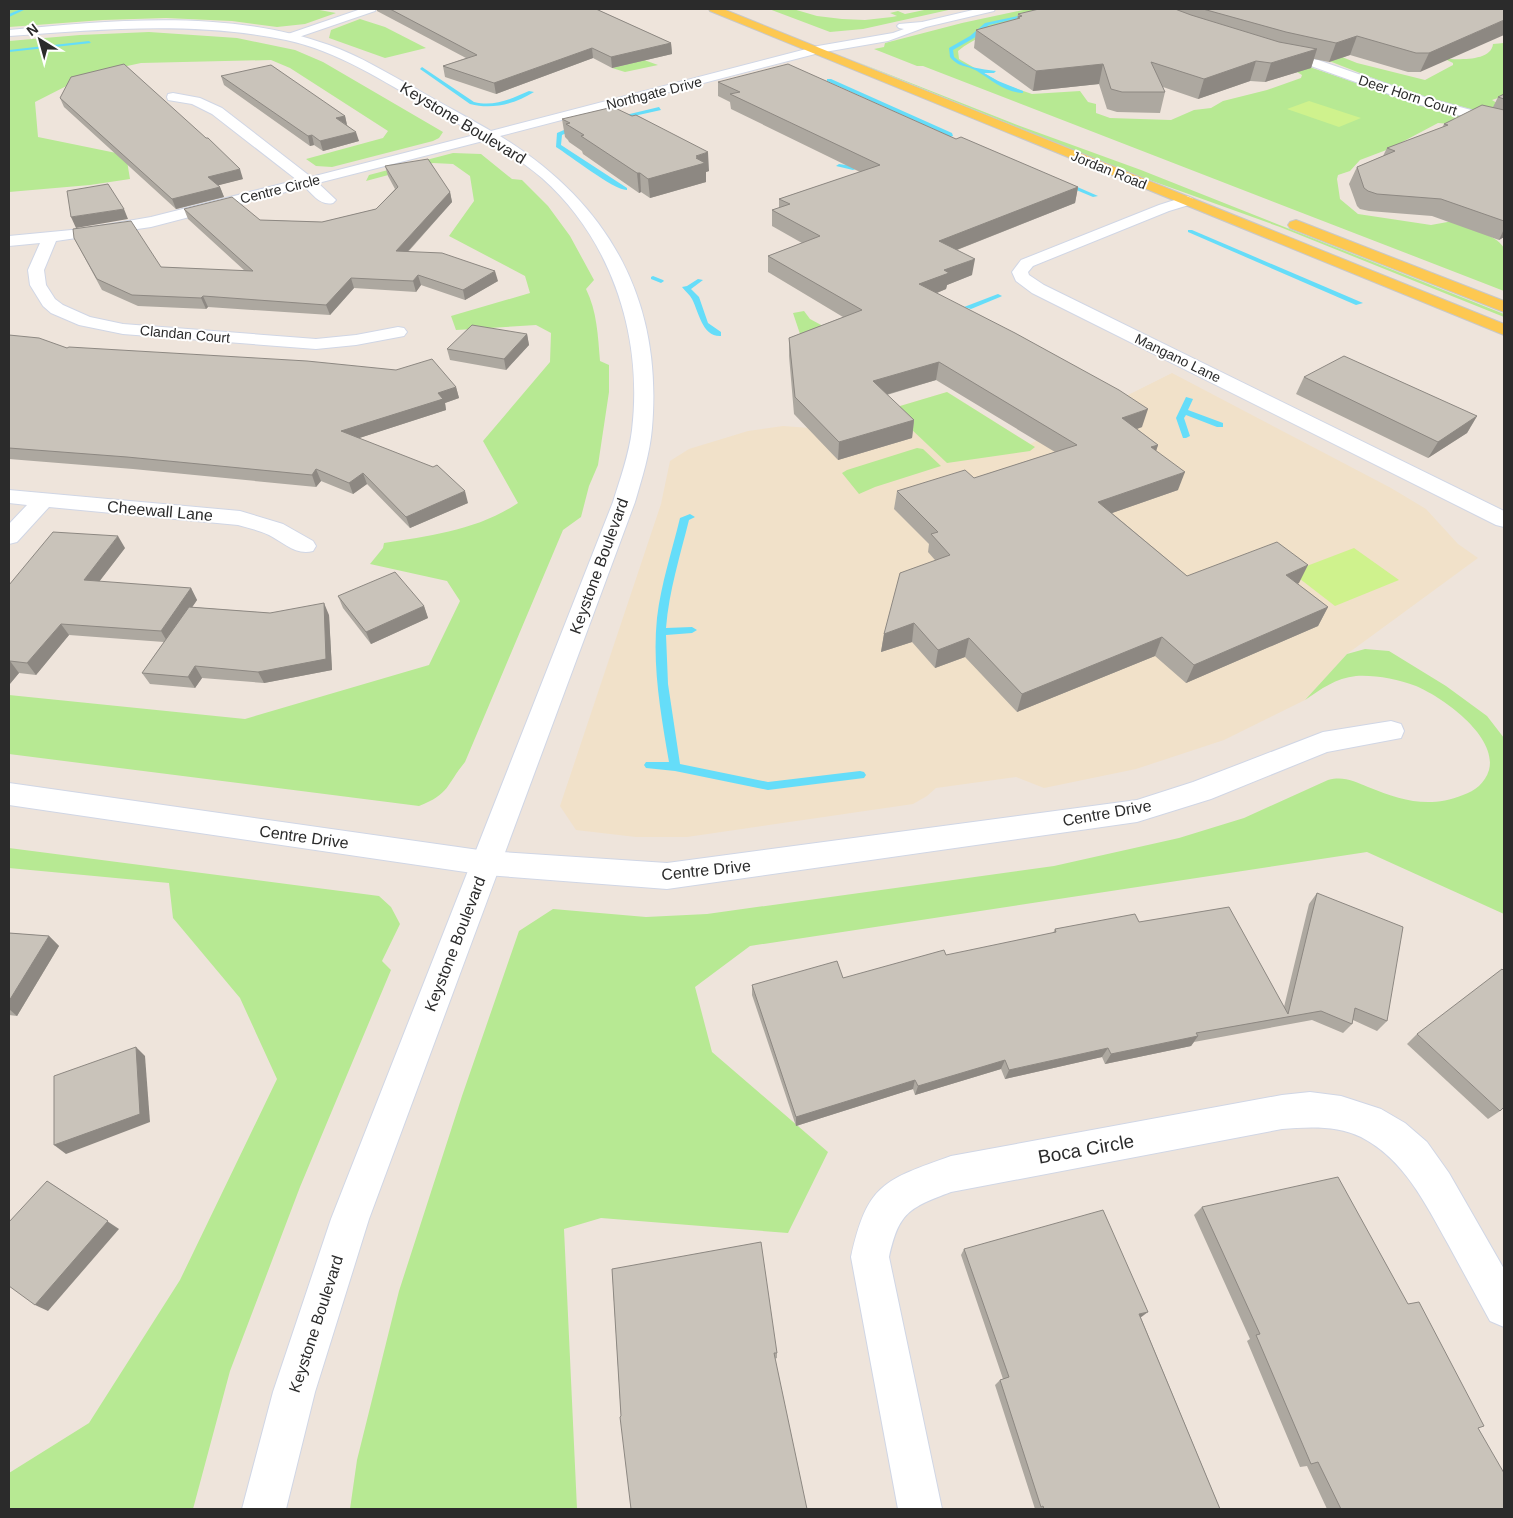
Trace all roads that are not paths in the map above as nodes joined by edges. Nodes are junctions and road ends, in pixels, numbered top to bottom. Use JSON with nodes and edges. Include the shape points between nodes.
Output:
{"nodes":[{"id":1,"x":370,"y":9,"type":"edge"},
{"id":2,"x":714,"y":9,"type":"edge"},
{"id":3,"x":990,"y":9,"type":"edge"},
{"id":4,"x":9,"y":33,"type":"edge"},
{"id":5,"x":289,"y":37,"type":"junction"},
{"id":6,"x":819,"y":44,"type":"junction"},
{"id":7,"x":840,"y":45,"type":"junction"},
{"id":8,"x":1267,"y":48,"type":"edge"},
{"id":9,"x":866,"y":56,"type":"dead end"},
{"id":10,"x":173,"y":97,"type":"dead end"},
{"id":11,"x":1504,"y":123,"type":"edge"},
{"id":12,"x":490,"y":135,"type":"junction"},
{"id":13,"x":309,"y":182,"type":"junction"},
{"id":14,"x":328,"y":200,"type":"dead end"},
{"id":15,"x":1187,"y":201,"type":"junction"},
{"id":16,"x":1283,"y":220,"type":"dead end"},
{"id":17,"x":50,"y":238,"type":"junction"},
{"id":18,"x":9,"y":241,"type":"edge"},
{"id":19,"x":1504,"y":307,"type":"edge"},
{"id":20,"x":1504,"y":330,"type":"edge"},
{"id":21,"x":398,"y":332,"type":"dead end"},
{"id":22,"x":9,"y":496,"type":"edge"},
{"id":23,"x":44,"y":500,"type":"junction"},
{"id":24,"x":1504,"y":520,"type":"edge"},
{"id":25,"x":9,"y":537,"type":"edge"},
{"id":26,"x":305,"y":546,"type":"dead end"},
{"id":27,"x":1391,"y":731,"type":"dead end"},
{"id":28,"x":9,"y":794,"type":"edge"},
{"id":29,"x":486,"y":863,"type":"junction"},
{"id":30,"x":1504,"y":1307,"type":"edge"},
{"id":31,"x":264,"y":1509,"type":"edge"},
{"id":32,"x":920,"y":1509,"type":"edge"}],
"edges":[{"from":1,"to":5,"type":"street"},
{"from":2,"to":6,"type":"main road","name":"Jordan Road"},
{"from":3,"to":7,"type":"street","name":"Northgate Drive","via":[[922,25],[911,32]]},
{"from":4,"to":5,"type":"street","name":"Keystone Boulevard","via":[[114,25],[174,25],[248,30]]},
{"from":5,"to":12,"type":"street","name":"Keystone Boulevard","via":[[343,54]]},
{"from":6,"to":7,"type":"street","name":"Northgate Drive"},
{"from":6,"to":12,"type":"street","name":"Northgate Drive"},
{"from":6,"to":15,"type":"main road","name":"Jordan Road"},
{"from":7,"to":9,"type":"main road"},
{"from":8,"to":11,"type":"street","name":"Deer Horn Court","via":[[1422,101]]},
{"from":10,"to":13,"type":"street","via":[[195,101],[217,112]]},
{"from":12,"to":13,"type":"street","name":"Centre Circle"},
{"from":12,"to":29,"type":"street","name":"Keystone Boulevard","via":[[528,160],[567,194],[594,226],[615,260],[629,294],[639,334],[644,408],[639,444],[624,502]]},
{"from":13,"to":14,"type":"street"},
{"from":13,"to":17,"type":"street","name":"Centre Circle","via":[[151,222]]},
{"from":15,"to":20,"type":"main road","name":"Jordan Road"},
{"from":15,"to":24,"type":"street","name":"Mangano Lane","via":[[1028,263],[1020,272],[1022,277],[1038,288]]},
{"from":16,"to":19,"type":"main road"},
{"from":17,"to":18,"type":"street","name":"Centre Circle"},
{"from":17,"to":21,"type":"street","name":"Clandan Court","via":[[36,270],[38,285],[57,309],[85,321],[123,329],[316,344]]},
{"from":22,"to":23,"type":"street","name":"Cheewall Lane"},
{"from":23,"to":25,"type":"street"},
{"from":23,"to":26,"type":"street","name":"Cheewall Lane","via":[[240,518],[275,529]]},
{"from":27,"to":29,"type":"street","name":"Centre Drive","via":[[1323,742],[1201,791],[1137,811],[994,832],[667,876]]},
{"from":28,"to":29,"type":"street","name":"Centre Drive"},
{"from":29,"to":31,"type":"street","name":"Keystone Boulevard","via":[[350,1219],[294,1392]]},
{"from":30,"to":32,"type":"street","name":"Boca Circle","via":[[1436,1186],[1414,1155],[1368,1121],[1341,1113],[1282,1112],[951,1174],[901,1194],[885,1208],[875,1230],[870,1257]]}]}
